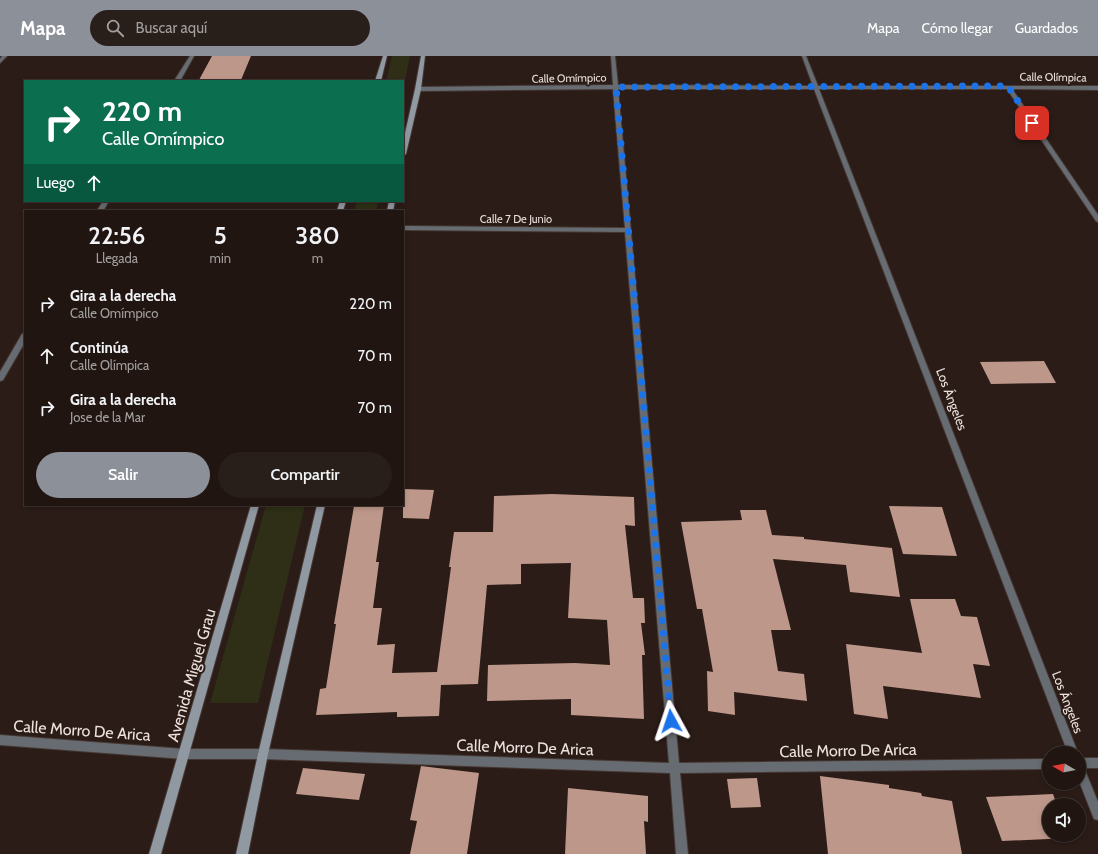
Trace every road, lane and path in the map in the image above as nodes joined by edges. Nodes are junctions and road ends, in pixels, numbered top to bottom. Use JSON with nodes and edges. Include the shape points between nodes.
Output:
{"nodes":[{"id":1,"x":5,"y":56,"type":"edge"},
{"id":2,"x":192,"y":56,"type":"edge"},
{"id":3,"x":385,"y":56,"type":"edge"},
{"id":4,"x":423,"y":56,"type":"edge"},
{"id":5,"x":613,"y":56,"type":"edge"},
{"id":6,"x":804,"y":56,"type":"edge"},
{"id":7,"x":0,"y":62,"type":"edge"},
{"id":8,"x":179,"y":80,"type":"edge"},
{"id":9,"x":378,"y":80,"type":"edge"},
{"id":10,"x":1008,"y":86,"type":"junction"},
{"id":11,"x":616,"y":87,"type":"junction"},
{"id":12,"x":816,"y":87,"type":"junction"},
{"id":13,"x":1098,"y":88,"type":"edge"},
{"id":14,"x":418,"y":90,"type":"junction"},
{"id":15,"x":404,"y":150,"type":"edge"},
{"id":16,"x":1098,"y":220,"type":"edge"},
{"id":17,"x":404,"y":228,"type":"edge"},
{"id":18,"x":628,"y":230,"type":"junction"},
{"id":19,"x":24,"y":338,"type":"edge"},
{"id":20,"x":0,"y":378,"type":"edge"},
{"id":21,"x":256,"y":506,"type":"edge"},
{"id":22,"x":321,"y":506,"type":"edge"},
{"id":23,"x":0,"y":740,"type":"edge"},
{"id":24,"x":1070,"y":746,"type":"edge"},
{"id":25,"x":184,"y":754,"type":"junction"},
{"id":26,"x":263,"y":754,"type":"junction"},
{"id":27,"x":1086,"y":763,"type":"edge"},
{"id":28,"x":1098,"y":763,"type":"edge"},
{"id":29,"x":1042,"y":764,"type":"edge"},
{"id":30,"x":675,"y":768,"type":"junction"},
{"id":31,"x":1086,"y":785,"type":"edge"},
{"id":32,"x":1098,"y":815,"type":"edge"},
{"id":33,"x":155,"y":854,"type":"edge"},
{"id":34,"x":242,"y":854,"type":"edge"},
{"id":35,"x":682,"y":854,"type":"edge"}],
"edges":[{"from":1,"to":7,"type":"street"},
{"from":2,"to":8,"type":"street"},
{"from":3,"to":9,"type":"street"},
{"from":4,"to":14,"type":"street"},
{"from":5,"to":11,"type":"street"},
{"from":6,"to":12,"type":"street","name":"Los Ángeles"},
{"from":10,"to":12,"type":"street","name":"Calle Olímpica"},
{"from":10,"to":13,"type":"street","name":"Calle Olímpica"},
{"from":10,"to":16,"type":"street"},
{"from":11,"to":12,"type":"street","name":"Calle Omímpico"},
{"from":11,"to":14,"type":"street","name":"Calle Omímpico"},
{"from":11,"to":18,"type":"street"},
{"from":12,"to":24,"type":"street","name":"Los Ángeles"},
{"from":14,"to":15,"type":"street"},
{"from":17,"to":18,"type":"street","name":"Calle 7 De Junio"},
{"from":18,"to":30,"type":"street"},
{"from":19,"to":20,"type":"street"},
{"from":21,"to":25,"type":"street","name":"Avenida Miguel Grau"},
{"from":22,"to":26,"type":"street"},
{"from":23,"to":25,"type":"street","name":"Calle Morro De Arica"},
{"from":25,"to":26,"type":"street","name":"Calle Morro De Arica"},
{"from":25,"to":33,"type":"street","name":"Avenida Miguel Grau"},
{"from":26,"to":30,"type":"street","name":"Calle Morro De Arica"},
{"from":26,"to":34,"type":"street"},
{"from":27,"to":28,"type":"street"},
{"from":29,"to":30,"type":"street","name":"Calle Morro De Arica"},
{"from":30,"to":35,"type":"street"},
{"from":31,"to":32,"type":"street"}]}
